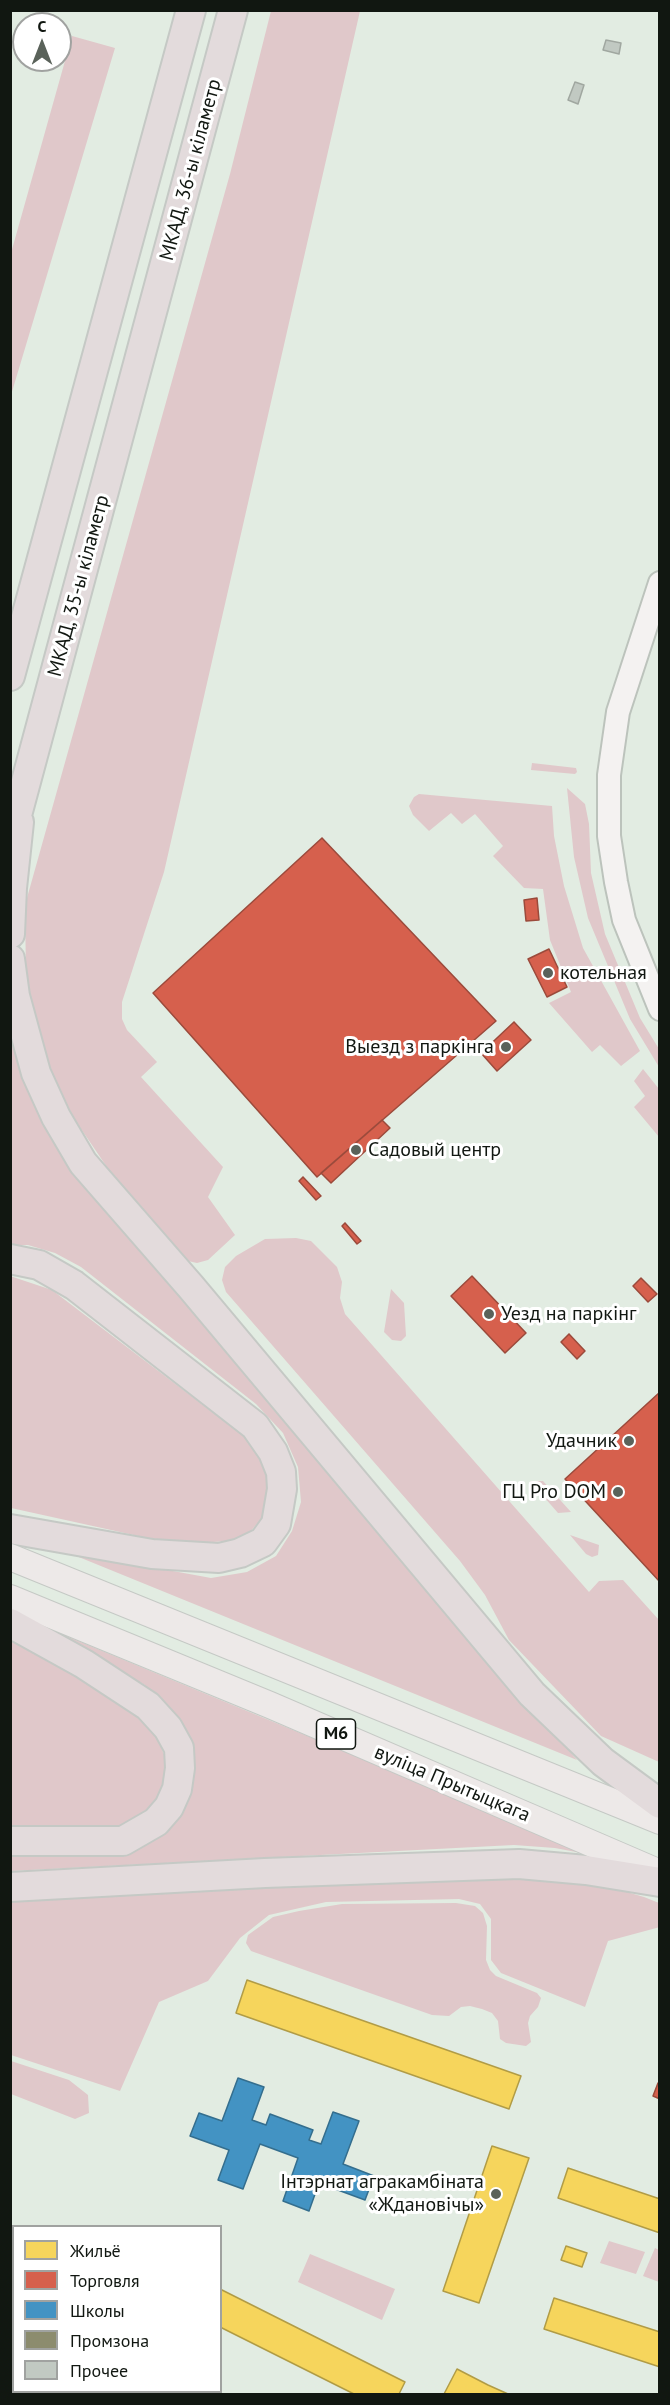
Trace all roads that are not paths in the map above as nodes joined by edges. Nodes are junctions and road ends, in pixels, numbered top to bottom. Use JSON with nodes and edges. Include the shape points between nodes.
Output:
{"nodes":[{"id":1,"x":191,"y":10,"type":"edge"},
{"id":2,"x":234,"y":10,"type":"edge"},
{"id":3,"x":148,"y":330,"type":"joint"},
{"id":4,"x":660,"y":583,"type":"edge"},
{"id":5,"x":10,"y":676,"type":"edge"},
{"id":6,"x":21,"y":805,"type":"junction"},
{"id":7,"x":10,"y":841,"type":"edge"},
{"id":8,"x":10,"y":934,"type":"edge"},
{"id":9,"x":10,"y":958,"type":"edge"},
{"id":10,"x":660,"y":1009,"type":"edge"},
{"id":11,"x":10,"y":1259,"type":"edge"},
{"id":12,"x":10,"y":1529,"type":"edge"},
{"id":13,"x":10,"y":1557,"type":"edge"},
{"id":14,"x":10,"y":1598,"type":"edge"},
{"id":15,"x":10,"y":1623,"type":"edge"},
{"id":16,"x":660,"y":1804,"type":"edge"},
{"id":17,"x":660,"y":1821,"type":"edge"},
{"id":18,"x":10,"y":1842,"type":"edge"},
{"id":19,"x":660,"y":1874,"type":"edge"},
{"id":20,"x":660,"y":1882,"type":"edge"},
{"id":21,"x":10,"y":1887,"type":"edge"}],
"edges":[{"from":1,"to":5,"type":"highway","name":"МКАД, 36-ы кіламетр"},
{"from":2,"to":3,"type":"highway","name":"МКАД, 36-ы кіламетр"},
{"from":3,"to":6,"type":"highway","name":"МКАД, 35-ы кіламетр"},
{"from":4,"to":10,"type":"main road","via":[[618,712],[611,747],[609,836],[622,910]]},
{"from":6,"to":7,"type":"highway","name":"МКАД, 35-ы кіламетр"},
{"from":6,"to":8,"type":"highway"},
{"from":9,"to":16,"type":"highway","via":[[15,996],[36,1073],[83,1163],[532,1694],[603,1762]]},
{"from":11,"to":12,"type":"highway","via":[[39,1265],[74,1285],[255,1426],[273,1452],[282,1489],[276,1524],[263,1542],[219,1558],[152,1554]]},
{"from":13,"to":17,"type":"main road","number":"М6"},
{"from":14,"to":19,"type":"main road","name":"вуліца Прытыцкага","number":"М6","via":[[270,1705]]},
{"from":15,"to":18,"type":"highway","via":[[148,1706],[168,1728],[179,1748],[180,1768],[169,1807],[156,1822],[123,1841]]},
{"from":20,"to":21,"type":"highway","via":[[519,1864]]}]}
